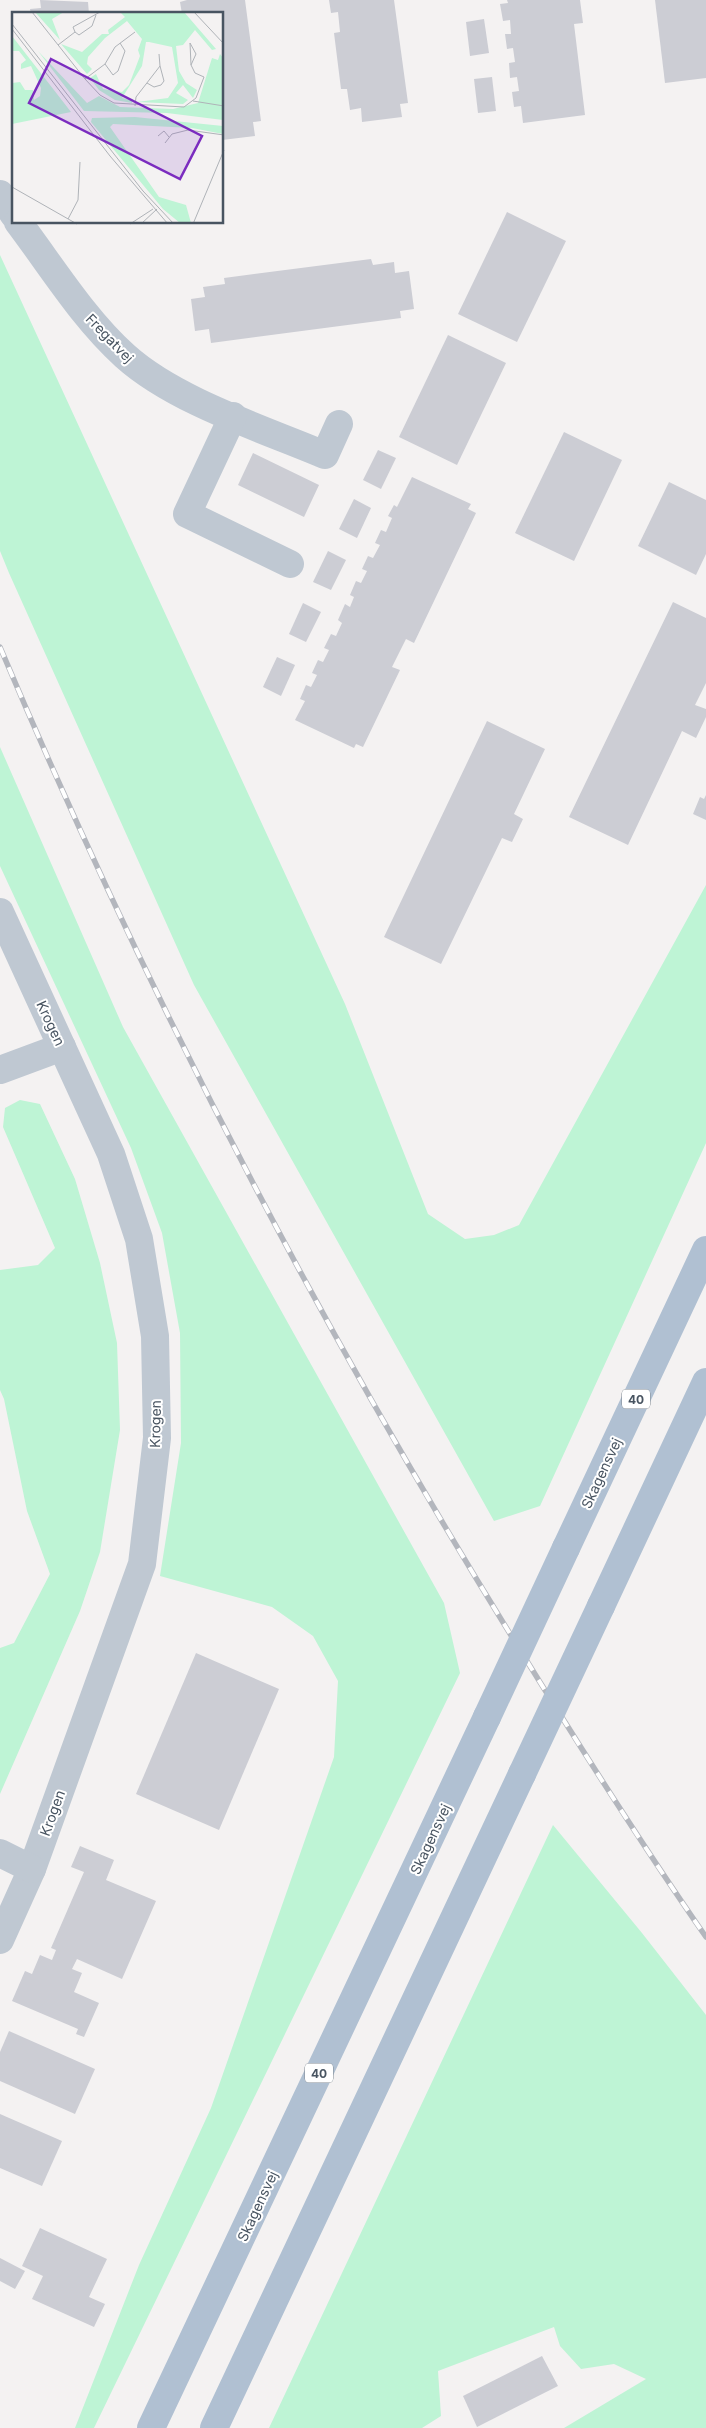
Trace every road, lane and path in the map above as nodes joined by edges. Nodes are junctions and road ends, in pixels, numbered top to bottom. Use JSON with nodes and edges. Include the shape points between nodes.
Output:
{"nodes":[{"id":1,"x":0,"y":194,"type":"edge"},
{"id":2,"x":12,"y":212,"type":"edge"},
{"id":3,"x":19,"y":224,"type":"edge"},
{"id":4,"x":233,"y":416,"type":"junction"},
{"id":5,"x":339,"y":424,"type":"dead end"},
{"id":6,"x":290,"y":564,"type":"dead end"},
{"id":7,"x":0,"y":912,"type":"edge"},
{"id":8,"x":62,"y":1047,"type":"junction"},
{"id":9,"x":0,"y":1070,"type":"edge"},
{"id":10,"x":706,"y":1250,"type":"edge"},
{"id":11,"x":706,"y":1382,"type":"edge"},
{"id":12,"x":0,"y":1853,"type":"edge"},
{"id":13,"x":32,"y":1869,"type":"junction"},
{"id":14,"x":0,"y":1940,"type":"edge"},
{"id":15,"x":151,"y":2428,"type":"edge"},
{"id":16,"x":214,"y":2428,"type":"edge"}],
"edges":[{"from":1,"to":2,"type":"street"},
{"from":3,"to":4,"type":"street","name":"Fregatvej","via":[[89,317],[125,356],[172,390]]},
{"from":4,"to":5,"type":"street","name":"Fregatvej","via":[[324,454]]},
{"from":4,"to":6,"type":"street","via":[[187,514]]},
{"from":7,"to":8,"type":"street","name":"Krogen"},
{"from":8,"to":9,"type":"street"},
{"from":8,"to":13,"type":"street","name":"Krogen","via":[[111,1154],[140,1239],[156,1336],[157,1438],[142,1564]]},
{"from":10,"to":15,"type":"main road","name":"Skagensvej","number":"40","bridge":true},
{"from":11,"to":16,"type":"main road","bridge":true},
{"from":12,"to":13,"type":"street"},
{"from":13,"to":14,"type":"street","name":"Krogen"}]}
